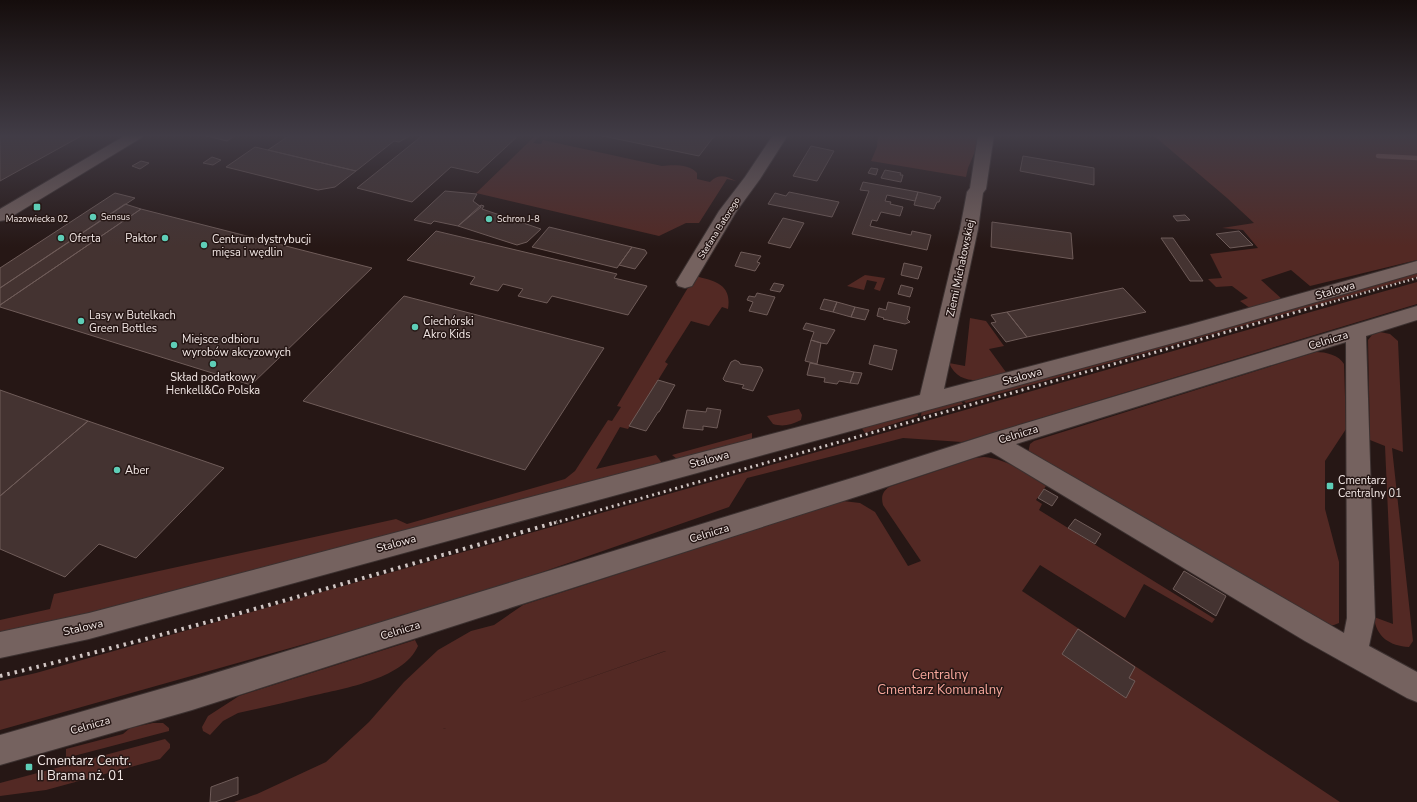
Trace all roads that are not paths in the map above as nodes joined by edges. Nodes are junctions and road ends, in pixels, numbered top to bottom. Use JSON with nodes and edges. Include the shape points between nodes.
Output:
{"nodes":[{"id":1,"x":55,"y":172,"type":"edge"},
{"id":2,"x":73,"y":172,"type":"edge"},
{"id":3,"x":756,"y":172,"type":"edge"},
{"id":4,"x":980,"y":172,"type":"edge"},
{"id":5,"x":0,"y":204,"type":"edge"},
{"id":6,"x":0,"y":216,"type":"edge"},
{"id":7,"x":1417,"y":267,"type":"edge"},
{"id":8,"x":685,"y":282,"type":"dead end"},
{"id":9,"x":1417,"y":313,"type":"edge"},
{"id":10,"x":1356,"y":331,"type":"junction"},
{"id":11,"x":930,"y":401,"type":"junction"},
{"id":12,"x":993,"y":442,"type":"junction"},
{"id":13,"x":0,"y":645,"type":"edge"},
{"id":14,"x":1353,"y":651,"type":"junction"},
{"id":15,"x":1417,"y":688,"type":"edge"},
{"id":16,"x":0,"y":750,"type":"edge"}],
"edges":[{"from":1,"to":5,"type":"street"},
{"from":2,"to":6,"type":"street"},
{"from":3,"to":8,"type":"street","name":"Stefana Batorego","via":[[728,211]]},
{"from":4,"to":11,"type":"street","name":"Ziemi Michałowskiej"},
{"from":7,"to":11,"type":"street","name":"Stalowa"},
{"from":9,"to":10,"type":"street","name":"Celnicza"},
{"from":10,"to":12,"type":"street","name":"Celnicza"},
{"from":10,"to":14,"type":"street","via":[[1361,618],[1360,631]]},
{"from":11,"to":13,"type":"street","name":"Stalowa","via":[[89,626]]},
{"from":12,"to":14,"type":"street","via":[[1315,632]]},
{"from":12,"to":16,"type":"street","name":"Celnicza","via":[[192,695]]},
{"from":14,"to":15,"type":"street"}]}
